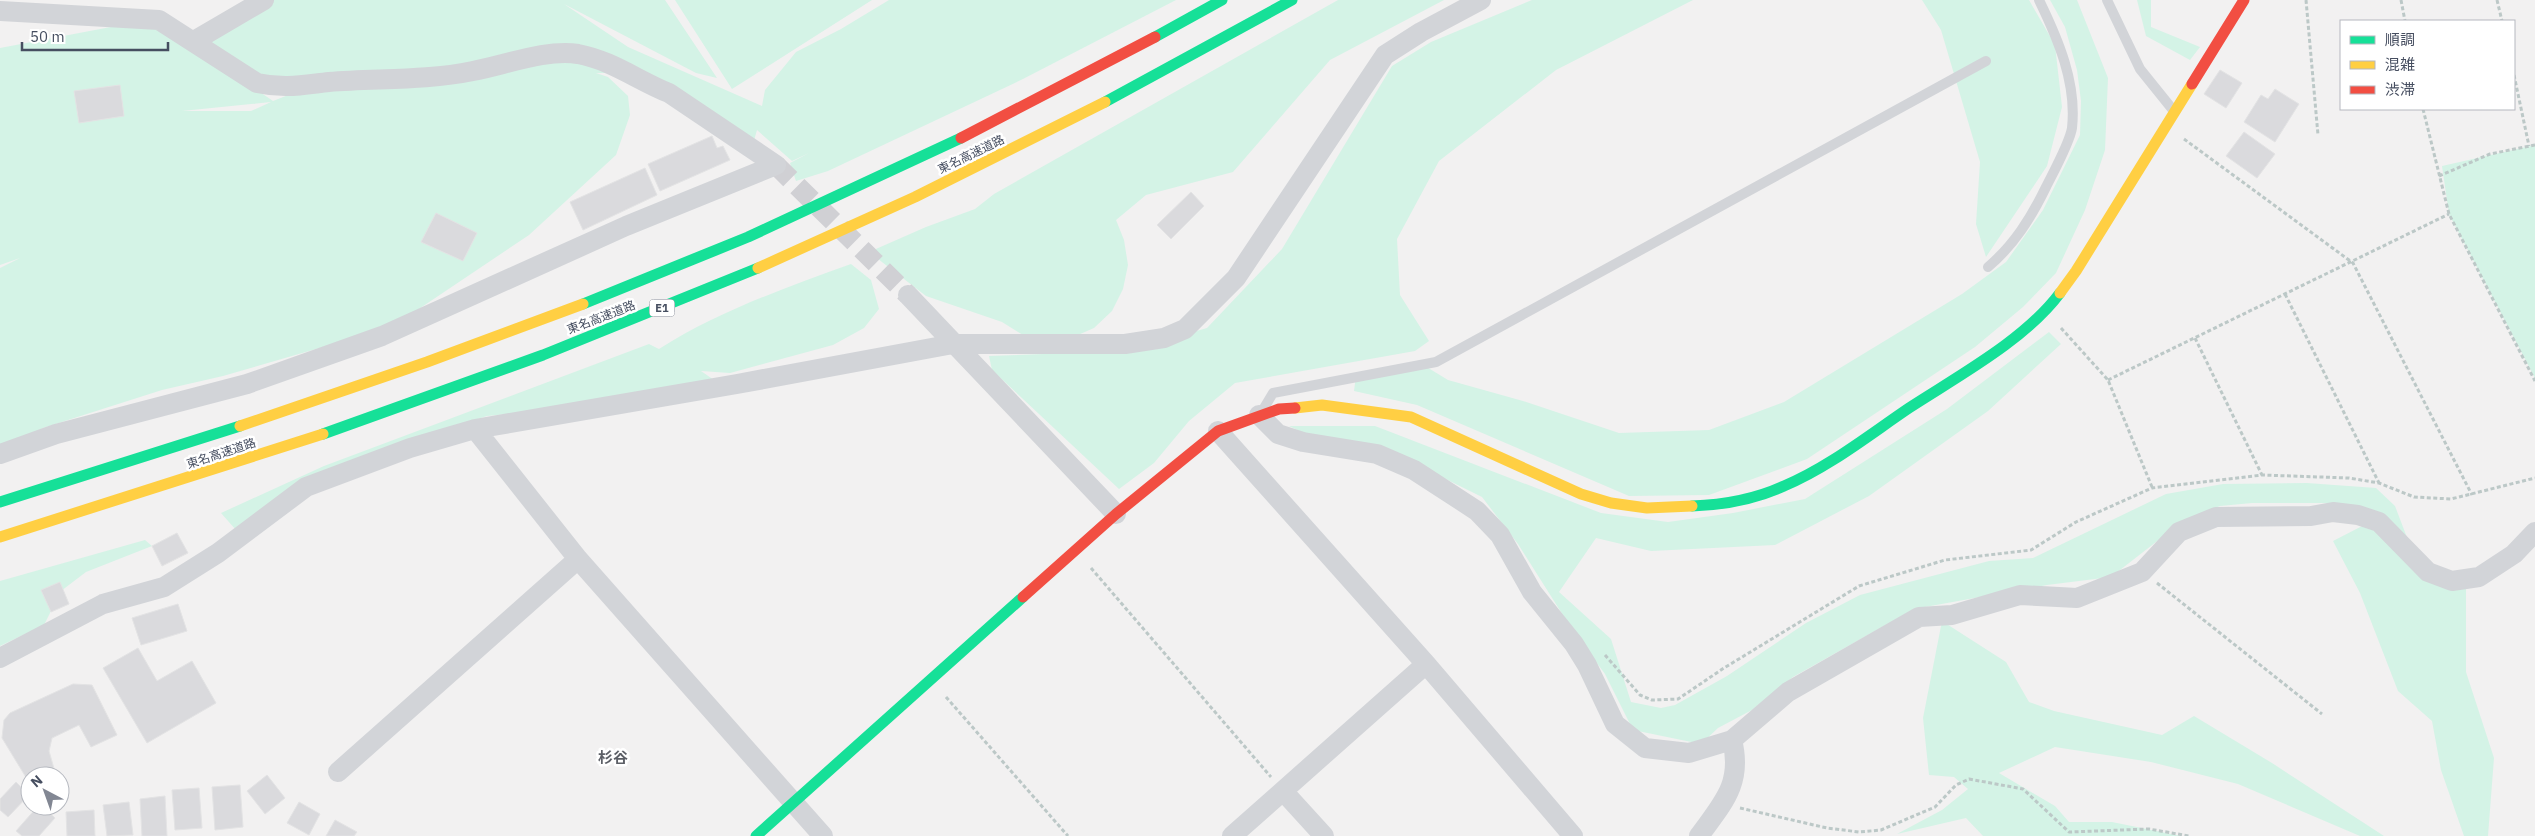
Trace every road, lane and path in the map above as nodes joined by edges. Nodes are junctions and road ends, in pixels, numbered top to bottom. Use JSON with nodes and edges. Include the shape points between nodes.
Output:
{"nodes":[{"id":1,"x":264,"y":0,"type":"edge"},
{"id":2,"x":1222,"y":0,"type":"edge"},
{"id":3,"x":1292,"y":0,"type":"edge"},
{"id":4,"x":1481,"y":0,"type":"edge"},
{"id":5,"x":2039,"y":0,"type":"edge"},
{"id":6,"x":2107,"y":0,"type":"edge"},
{"id":7,"x":2244,"y":0,"type":"edge"},
{"id":8,"x":2306,"y":0,"type":"edge"},
{"id":9,"x":2401,"y":0,"type":"edge"},
{"id":10,"x":2497,"y":0,"type":"edge"},
{"id":11,"x":0,"y":11,"type":"edge"},
{"id":12,"x":2405,"y":20,"type":"edge"},
{"id":13,"x":2502,"y":20,"type":"edge"},
{"id":14,"x":194,"y":40,"type":"junction"},
{"id":15,"x":1986,"y":62,"type":"dead end"},
{"id":16,"x":2515,"y":81,"type":"edge"},
{"id":17,"x":2424,"y":110,"type":"edge"},
{"id":18,"x":2176,"y":113,"type":"junction"},
{"id":19,"x":2167,"y":126,"type":"junction"},
{"id":20,"x":2318,"y":135,"type":"dead end"},
{"id":21,"x":2535,"y":145,"type":"edge"},
{"id":22,"x":2529,"y":146,"type":"junction"},
{"id":23,"x":2439,"y":176,"type":"junction"},
{"id":24,"x":2450,"y":214,"type":"junction"},
{"id":25,"x":1988,"y":267,"type":"dead end"},
{"id":26,"x":2285,"y":294,"type":"junction"},
{"id":27,"x":908,"y":295,"type":"tunnel mouth"},
{"id":28,"x":2045,"y":311,"type":"junction"},
{"id":29,"x":2195,"y":338,"type":"junction"},
{"id":30,"x":953,"y":344,"type":"junction"},
{"id":31,"x":2108,"y":380,"type":"junction"},
{"id":32,"x":2535,"y":381,"type":"edge"},
{"id":33,"x":1259,"y":416,"type":"junction"},
{"id":34,"x":474,"y":429,"type":"junction"},
{"id":35,"x":1218,"y":431,"type":"junction"},
{"id":36,"x":0,"y":454,"type":"edge"},
{"id":37,"x":2262,"y":475,"type":"junction"},
{"id":38,"x":2535,"y":478,"type":"edge"},
{"id":39,"x":2379,"y":483,"type":"junction"},
{"id":40,"x":2152,"y":488,"type":"junction"},
{"id":41,"x":2472,"y":494,"type":"junction"},
{"id":42,"x":0,"y":502,"type":"edge"},
{"id":43,"x":1116,"y":514,"type":"junction"},
{"id":44,"x":2535,"y":532,"type":"edge"},
{"id":45,"x":0,"y":538,"type":"edge"},
{"id":46,"x":1076,"y":550,"type":"junction"},
{"id":47,"x":578,"y":559,"type":"junction"},
{"id":48,"x":2142,"y":572,"type":"junction"},
{"id":49,"x":1602,"y":651,"type":"dead end"},
{"id":50,"x":0,"y":658,"type":"edge"},
{"id":51,"x":1426,"y":664,"type":"junction"},
{"id":52,"x":931,"y":680,"type":"junction"},
{"id":53,"x":2322,"y":714,"type":"dead end"},
{"id":54,"x":1732,"y":740,"type":"junction"},
{"id":55,"x":338,"y":772,"type":"dead end"},
{"id":56,"x":1283,"y":791,"type":"junction"},
{"id":57,"x":794,"y":802,"type":"junction"},
{"id":58,"x":1723,"y":804,"type":"junction"},
{"id":59,"x":756,"y":836,"type":"edge"},
{"id":60,"x":823,"y":836,"type":"edge"},
{"id":61,"x":1068,"y":836,"type":"edge"},
{"id":62,"x":1232,"y":836,"type":"edge"},
{"id":63,"x":1324,"y":836,"type":"edge"},
{"id":64,"x":1573,"y":836,"type":"edge"},
{"id":65,"x":1699,"y":836,"type":"edge"},
{"id":66,"x":2189,"y":836,"type":"edge"}],
"edges":[{"from":1,"to":14,"type":"street"},
{"from":2,"to":42,"type":"main road","name":"東名高速道路","via":[[1010,114],[678,266],[473,345],[277,414]]},
{"from":3,"to":45,"type":"main road","name":"東名高速道路","number":"E1","via":[[1025,144],[860,223],[692,296],[486,377],[297,443]]},
{"from":4,"to":30,"type":"street","via":[[1385,55],[1236,278],[1185,329],[1164,338],[1125,344]]},
{"from":5,"to":25,"type":"lane","via":[[2057,36],[2071,90],[2072,129],[2030,220]]},
{"from":6,"to":18,"type":"lane","via":[[2140,69]]},
{"from":7,"to":18,"type":"main road"},
{"from":8,"to":20,"type":"path"},
{"from":9,"to":12,"type":"path"},
{"from":10,"to":13,"type":"path"},
{"from":11,"to":14,"type":"street","via":[[159,20]]},
{"from":14,"to":36,"type":"street","via":[[257,83],[293,88],[328,82],[411,80],[473,72],[530,57],[578,54],[622,69],[669,93],[776,164],[626,226],[382,336],[247,384],[56,434]]},
{"from":15,"to":33,"type":"lane","via":[[1436,362],[1273,393]]},
{"from":16,"to":22,"type":"path"},
{"from":17,"to":23,"type":"path"},
{"from":18,"to":19,"type":"main road"},
{"from":19,"to":28,"type":"main road","via":[[2076,271]]},
{"from":19,"to":41,"type":"path","via":[[2353,263]]},
{"from":21,"to":22,"type":"path"},
{"from":22,"to":23,"type":"path","via":[[2490,154]]},
{"from":23,"to":24,"type":"path"},
{"from":24,"to":26,"type":"path"},
{"from":24,"to":32,"type":"path"},
{"from":26,"to":29,"type":"path"},
{"from":26,"to":39,"type":"path"},
{"from":27,"to":30,"type":"street"},
{"from":28,"to":31,"type":"path"},
{"from":28,"to":33,"type":"main road","via":[[2022,333],[1820,468],[1783,487],[1719,505],[1647,508],[1581,494],[1411,417],[1322,405],[1280,409]]},
{"from":29,"to":31,"type":"path"},
{"from":29,"to":37,"type":"path"},
{"from":30,"to":34,"type":"street"},
{"from":30,"to":43,"type":"street"},
{"from":31,"to":40,"type":"path"},
{"from":33,"to":35,"type":"main road"},
{"from":33,"to":54,"type":"street","via":[[1278,434],[1303,442],[1377,454],[1414,470],[1477,511],[1500,536],[1532,592],[1574,644],[1615,724],[1645,748],[1689,753]]},
{"from":34,"to":47,"type":"street"},
{"from":34,"to":50,"type":"street","via":[[410,448],[306,487],[218,553],[164,587],[103,604]]},
{"from":35,"to":43,"type":"main road"},
{"from":35,"to":51,"type":"street"},
{"from":37,"to":39,"type":"path","via":[[2349,478]]},
{"from":37,"to":40,"type":"path"},
{"from":38,"to":41,"type":"path"},
{"from":39,"to":41,"type":"path","via":[[2414,497],[2450,499]]},
{"from":40,"to":49,"type":"path","via":[[2076,522],[2031,550],[1945,560],[1859,586],[1678,699],[1652,700],[1640,695]]},
{"from":43,"to":46,"type":"main road"},
{"from":44,"to":48,"type":"street","via":[[2514,554],[2480,577],[2452,581],[2428,572],[2379,522],[2358,515],[2333,512],[2311,516],[2216,517],[2179,532]]},
{"from":46,"to":52,"type":"main road"},
{"from":46,"to":56,"type":"path"},
{"from":47,"to":55,"type":"street"},
{"from":47,"to":57,"type":"street"},
{"from":48,"to":53,"type":"path"},
{"from":48,"to":54,"type":"street","via":[[2076,598],[2020,594],[1952,614],[1919,617],[1788,692]]},
{"from":51,"to":56,"type":"street"},
{"from":51,"to":64,"type":"street"},
{"from":52,"to":57,"type":"main road"},
{"from":52,"to":61,"type":"path"},
{"from":54,"to":58,"type":"street","via":[[1737,770],[1729,796]]},
{"from":56,"to":62,"type":"street"},
{"from":56,"to":63,"type":"street"},
{"from":57,"to":59,"type":"main road"},
{"from":57,"to":60,"type":"street"},
{"from":58,"to":65,"type":"street"},
{"from":58,"to":66,"type":"path","via":[[1827,828],[1859,832],[1880,830],[1935,807],[1956,785],[1968,778],[2023,789],[2069,832],[2149,829]]}]}
